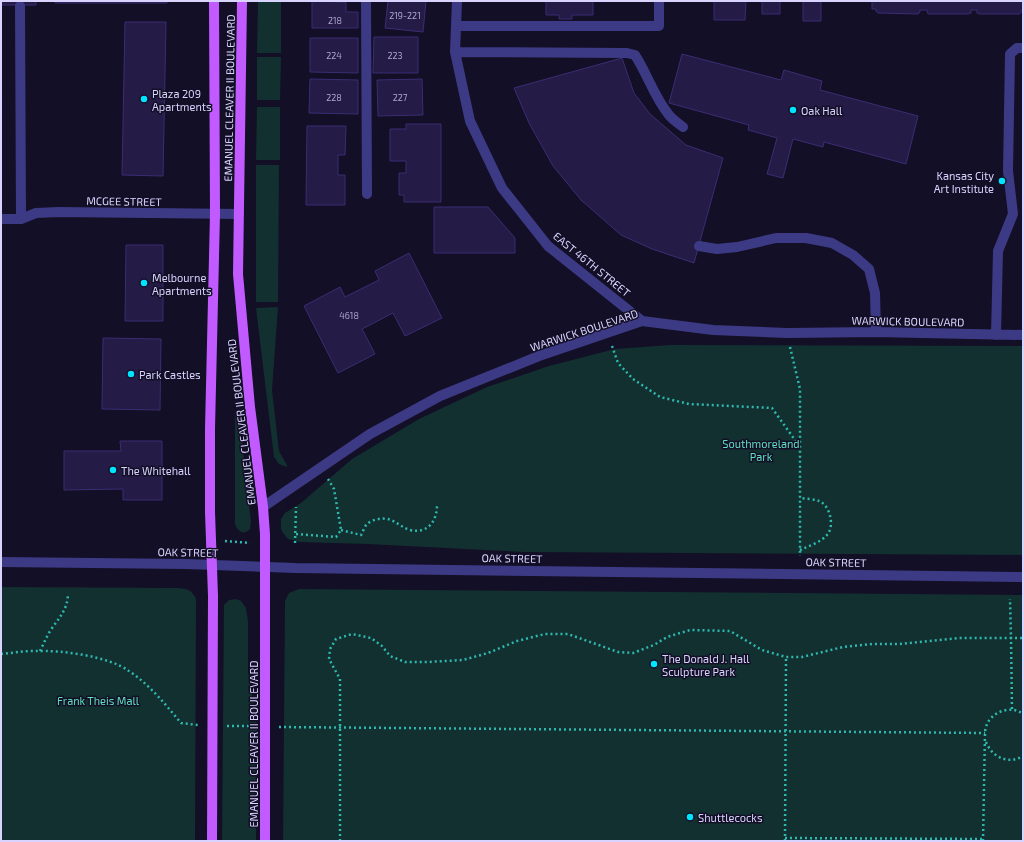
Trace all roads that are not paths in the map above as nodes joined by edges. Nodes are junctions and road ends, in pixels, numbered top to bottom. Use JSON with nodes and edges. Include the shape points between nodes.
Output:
{"nodes":[{"id":1,"x":214,"y":1,"type":"edge"},
{"id":2,"x":242,"y":1,"type":"edge"},
{"id":3,"x":366,"y":1,"type":"edge"},
{"id":4,"x":457,"y":1,"type":"edge"},
{"id":5,"x":659,"y":1,"type":"edge"},
{"id":6,"x":20,"y":6,"type":"dead end"},
{"id":7,"x":456,"y":26,"type":"junction"},
{"id":8,"x":1023,"y":48,"type":"edge"},
{"id":9,"x":455,"y":52,"type":"junction"},
{"id":10,"x":684,"y":127,"type":"dead end"},
{"id":11,"x":367,"y":194,"type":"dead end"},
{"id":12,"x":215,"y":214,"type":"junction"},
{"id":13,"x":239,"y":214,"type":"junction"},
{"id":14,"x":5,"y":219,"type":"edge"},
{"id":15,"x":21,"y":219,"type":"junction"},
{"id":16,"x":699,"y":246,"type":"dead end"},
{"id":17,"x":642,"y":321,"type":"junction"},
{"id":18,"x":876,"y":332,"type":"junction"},
{"id":19,"x":996,"y":334,"type":"junction"},
{"id":20,"x":1023,"y":335,"type":"edge"},
{"id":21,"x":263,"y":507,"type":"junction"},
{"id":22,"x":1,"y":562,"type":"edge"},
{"id":23,"x":212,"y":565,"type":"junction"},
{"id":24,"x":265,"y":566,"type":"junction"},
{"id":25,"x":1023,"y":577,"type":"edge"},
{"id":26,"x":212,"y":841,"type":"edge"},
{"id":27,"x":265,"y":841,"type":"edge"}],
"edges":[{"from":1,"to":12,"type":"main road","name":"EMANUEL CLEAVER II BOULEVARD"},
{"from":2,"to":13,"type":"main road","name":"EMANUEL CLEAVER II BOULEVARD"},
{"from":3,"to":11,"type":"street"},
{"from":4,"to":7,"type":"street","name":"EAST 46TH STREET"},
{"from":5,"to":7,"type":"street","via":[[659,26]]},
{"from":6,"to":15,"type":"street"},
{"from":7,"to":9,"type":"street","name":"EAST 46TH STREET"},
{"from":8,"to":19,"type":"street","via":[[1017,48],[1010,54],[1008,171],[1013,214],[998,251]]},
{"from":9,"to":10,"type":"street","via":[[635,55],[660,103],[670,117]]},
{"from":9,"to":17,"type":"street","name":"EAST 46TH STREET","via":[[470,121],[502,188],[548,246]]},
{"from":12,"to":13,"type":"street","name":"MCGEE STREET"},
{"from":12,"to":15,"type":"street","name":"MCGEE STREET","via":[[59,212],[36,213]]},
{"from":12,"to":23,"type":"main road","name":"EMANUEL CLEAVER II BOULEVARD","via":[[210,429]]},
{"from":13,"to":21,"type":"main road","name":"EMANUEL CLEAVER II BOULEVARD","via":[[238,274],[242,324]]},
{"from":14,"to":15,"type":"street","name":"MCGEE STREET"},
{"from":16,"to":18,"type":"street","via":[[717,249],[737,247],[776,238],[806,238],[832,243],[853,255],[869,269],[875,293]]},
{"from":17,"to":18,"type":"street","name":"WARWICK BOULEVARD","via":[[713,330],[787,333]]},
{"from":17,"to":21,"type":"street","name":"WARWICK BOULEVARD","via":[[539,356],[440,396],[370,434]]},
{"from":18,"to":19,"type":"street","name":"WARWICK BOULEVARD"},
{"from":19,"to":20,"type":"street","name":"WARWICK BOULEVARD"},
{"from":21,"to":24,"type":"main road","name":"EMANUEL CLEAVER II BOULEVARD"},
{"from":22,"to":23,"type":"street","name":"OAK STREET"},
{"from":23,"to":24,"type":"street","name":"OAK STREET"},
{"from":23,"to":26,"type":"main road","name":"EMANUEL CLEAVER II BOULEVARD"},
{"from":24,"to":25,"type":"street","name":"OAK STREET"},
{"from":24,"to":27,"type":"main road","name":"EMANUEL CLEAVER II BOULEVARD"}]}
